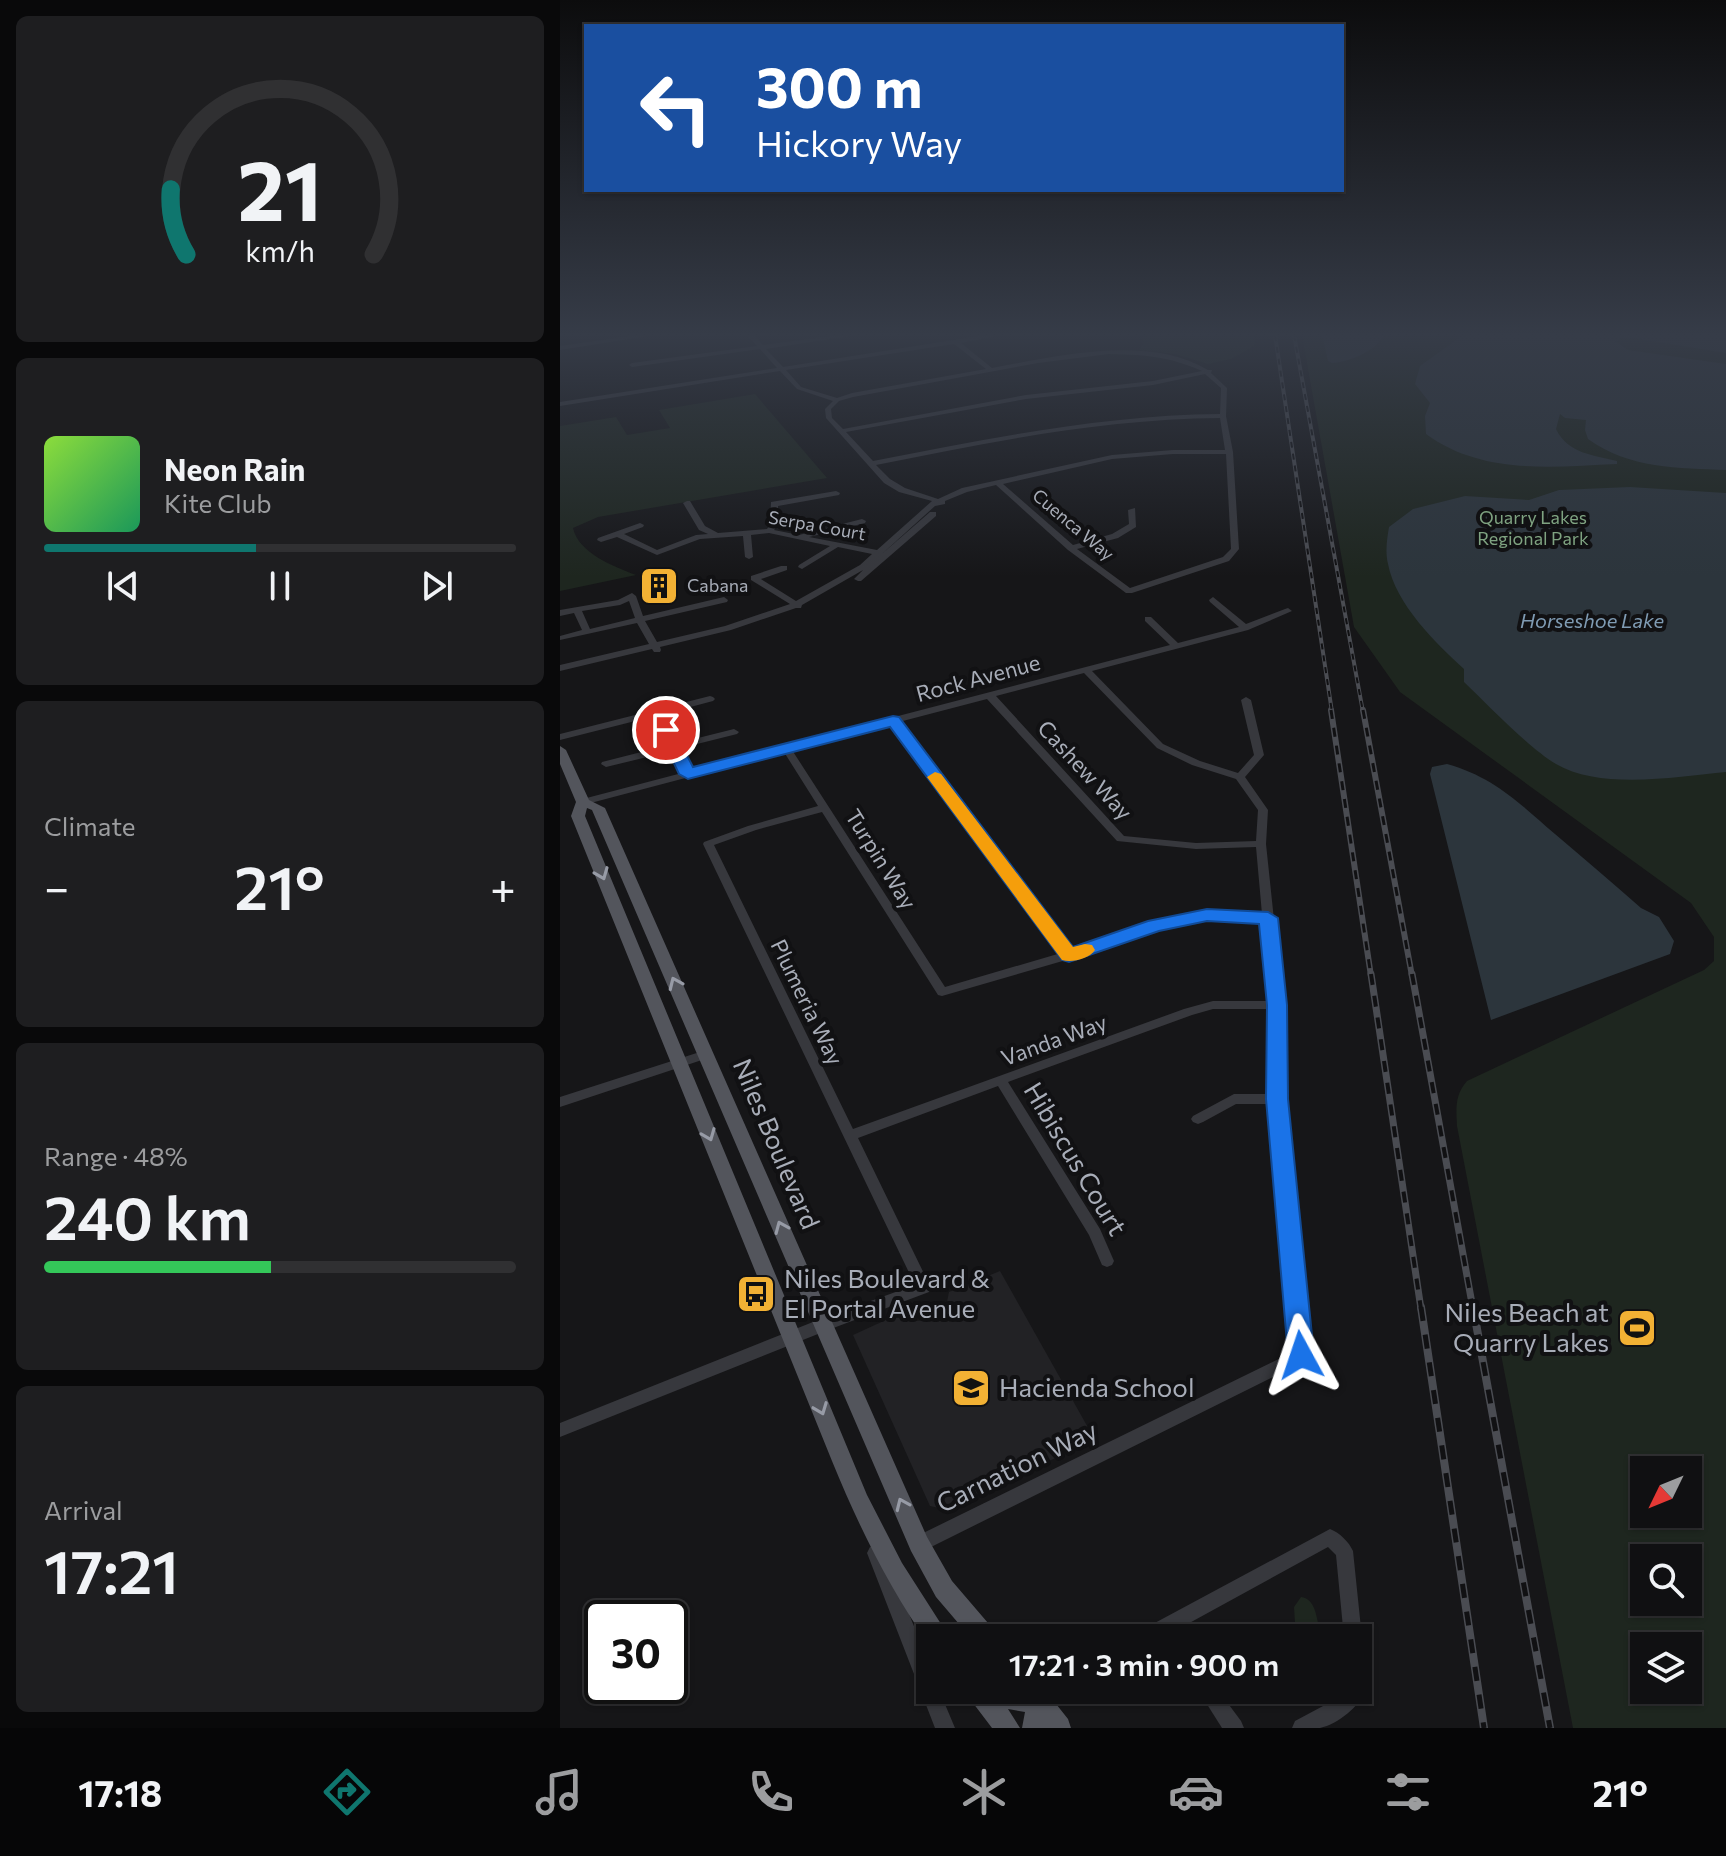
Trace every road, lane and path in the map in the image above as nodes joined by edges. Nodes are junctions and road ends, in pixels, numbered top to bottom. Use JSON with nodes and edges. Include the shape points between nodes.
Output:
{"nodes":[{"id":1,"x":828,"y":416,"type":"edge"},
{"id":2,"x":925,"y":416,"type":"edge"},
{"id":3,"x":1223,"y":416,"type":"joint"},
{"id":4,"x":842,"y":431,"type":"junction"},
{"id":5,"x":1229,"y":452,"type":"junction"},
{"id":6,"x":870,"y":464,"type":"junction"},
{"id":7,"x":997,"y":482,"type":"junction"},
{"id":8,"x":836,"y":493,"type":"dead end"},
{"id":9,"x":942,"y":502,"type":"junction"},
{"id":10,"x":687,"y":503,"type":"dead end"},
{"id":11,"x":1132,"y":510,"type":"dead end"},
{"id":12,"x":862,"y":521,"type":"dead end"},
{"id":13,"x":640,"y":525,"type":"dead end"},
{"id":14,"x":769,"y":531,"type":"junction"},
{"id":15,"x":747,"y":532,"type":"junction"},
{"id":16,"x":617,"y":534,"type":"junction"},
{"id":17,"x":719,"y":535,"type":"junction"},
{"id":18,"x":802,"y":537,"type":"junction"},
{"id":19,"x":601,"y":540,"type":"dead end"},
{"id":20,"x":835,"y":546,"type":"junction"},
{"id":21,"x":1071,"y":548,"type":"junction"},
{"id":22,"x":879,"y":553,"type":"junction"},
{"id":23,"x":749,"y":557,"type":"dead end"},
{"id":24,"x":802,"y":567,"type":"dead end"},
{"id":25,"x":784,"y":568,"type":"dead end"},
{"id":26,"x":724,"y":600,"type":"dead end"},
{"id":27,"x":1213,"y":600,"type":"dead end"},
{"id":28,"x":799,"y":607,"type":"junction"},
{"id":29,"x":577,"y":609,"type":"junction"},
{"id":30,"x":1288,"y":611,"type":"dead end"},
{"id":31,"x":560,"y":613,"type":"edge"},
{"id":32,"x":1148,"y":619,"type":"dead end"},
{"id":33,"x":640,"y":620,"type":"junction"},
{"id":34,"x":1245,"y":628,"type":"junction"},
{"id":35,"x":587,"y":632,"type":"junction"},
{"id":36,"x":561,"y":638,"type":"edge"},
{"id":37,"x":1176,"y":646,"type":"junction"},
{"id":38,"x":656,"y":648,"type":"junction"},
{"id":39,"x":560,"y":668,"type":"edge"},
{"id":40,"x":1086,"y":670,"type":"junction"},
{"id":41,"x":560,"y":675,"type":"edge"},
{"id":42,"x":989,"y":695,"type":"junction"},
{"id":43,"x":710,"y":699,"type":"dead end"},
{"id":44,"x":1246,"y":700,"type":"dead end"},
{"id":45,"x":658,"y":712,"type":"junction"},
{"id":46,"x":893,"y":721,"type":"junction"},
{"id":47,"x":734,"y":732,"type":"dead end"},
{"id":48,"x":560,"y":737,"type":"edge"},
{"id":49,"x":675,"y":747,"type":"junction"},
{"id":50,"x":786,"y":748,"type":"junction"},
{"id":51,"x":560,"y":750,"type":"edge"},
{"id":52,"x":606,"y":764,"type":"dead end"},
{"id":53,"x":564,"y":769,"type":"edge"},
{"id":54,"x":688,"y":774,"type":"junction"},
{"id":55,"x":1240,"y":777,"type":"junction"},
{"id":56,"x":583,"y":802,"type":"junction"},
{"id":57,"x":824,"y":808,"type":"junction"},
{"id":58,"x":1261,"y":844,"type":"junction"},
{"id":59,"x":1268,"y":918,"type":"junction"},
{"id":60,"x":1069,"y":955,"type":"junction"},
{"id":61,"x":1277,"y":1005,"type":"junction"},
{"id":62,"x":706,"y":1054,"type":"junction"},
{"id":63,"x":680,"y":1063,"type":"junction"},
{"id":64,"x":1001,"y":1081,"type":"junction"},
{"id":65,"x":1277,"y":1099,"type":"junction"},
{"id":66,"x":560,"y":1102,"type":"edge"},
{"id":67,"x":1198,"y":1119,"type":"dead end"},
{"id":68,"x":850,"y":1135,"type":"junction"},
{"id":69,"x":1107,"y":1261,"type":"dead end"},
{"id":70,"x":823,"y":1325,"type":"junction"},
{"id":71,"x":792,"y":1337,"type":"junction"},
{"id":72,"x":560,"y":1430,"type":"edge"},
{"id":73,"x":856,"y":1500,"type":"junction"},
{"id":74,"x":919,"y":1544,"type":"junction"},
{"id":75,"x":927,"y":1624,"type":"edge"},
{"id":76,"x":974,"y":1624,"type":"edge"},
{"id":77,"x":1182,"y":1624,"type":"edge"},
{"id":78,"x":1352,"y":1624,"type":"edge"},
{"id":79,"x":989,"y":1704,"type":"edge"},
{"id":80,"x":1039,"y":1704,"type":"edge"},
{"id":81,"x":1046,"y":1704,"type":"edge"},
{"id":82,"x":1217,"y":1704,"type":"edge"},
{"id":83,"x":1346,"y":1704,"type":"edge"},
{"id":84,"x":945,"y":1728,"type":"edge"},
{"id":85,"x":1008,"y":1728,"type":"edge"},
{"id":86,"x":1034,"y":1728,"type":"edge"},
{"id":87,"x":1059,"y":1728,"type":"edge"},
{"id":88,"x":1234,"y":1728,"type":"edge"},
{"id":89,"x":1302,"y":1728,"type":"edge"}],
"edges":[{"from":1,"to":4,"type":"street"},
{"from":2,"to":4,"type":"street"},
{"from":3,"to":5,"type":"street"},
{"from":3,"to":6,"type":"street","via":[[1096,421]]},
{"from":4,"to":6,"type":"street"},
{"from":5,"to":7,"type":"street","via":[[1112,457]]},
{"from":5,"to":21,"type":"street","name":"Cuenca Way","via":[[1235,549],[1226,559],[1129,591]]},
{"from":6,"to":9,"type":"street","via":[[902,490]]},
{"from":7,"to":9,"type":"street"},
{"from":7,"to":21,"type":"street","name":"Cuenca Way"},
{"from":8,"to":14,"type":"street","via":[[774,504]]},
{"from":9,"to":22,"type":"street","via":[[932,504]]},
{"from":9,"to":28,"type":"street","via":[[873,569],[836,593]]},
{"from":10,"to":17,"type":"street","via":[[702,528]]},
{"from":11,"to":21,"type":"street","via":[[1133,525]]},
{"from":12,"to":18,"type":"street"},
{"from":13,"to":16,"type":"street"},
{"from":14,"to":15,"type":"street","name":"Serpa Court"},
{"from":14,"to":18,"type":"street","name":"Serpa Court"},
{"from":15,"to":17,"type":"street","name":"Serpa Court"},
{"from":15,"to":23,"type":"street"},
{"from":16,"to":17,"type":"street","name":"Serpa Court","via":[[657,553]]},
{"from":16,"to":19,"type":"street"},
{"from":18,"to":20,"type":"street","name":"Serpa Court"},
{"from":20,"to":22,"type":"street","name":"Serpa Court"},
{"from":20,"to":24,"type":"street"},
{"from":22,"to":28,"type":"street"},
{"from":25,"to":28,"type":"street","via":[[754,578]]},
{"from":26,"to":33,"type":"street"},
{"from":27,"to":34,"type":"street"},
{"from":28,"to":38,"type":"street","via":[[731,633]]},
{"from":29,"to":31,"type":"street"},
{"from":29,"to":33,"type":"street","via":[[632,596]]},
{"from":29,"to":35,"type":"street"},
{"from":30,"to":34,"type":"street","name":"Rock Avenue"},
{"from":32,"to":37,"type":"street"},
{"from":33,"to":35,"type":"street"},
{"from":33,"to":38,"type":"street"},
{"from":34,"to":37,"type":"street","name":"Rock Avenue"},
{"from":35,"to":36,"type":"street"},
{"from":37,"to":40,"type":"street","name":"Rock Avenue"},
{"from":38,"to":39,"type":"street"},
{"from":38,"to":41,"type":"street"},
{"from":40,"to":42,"type":"street","name":"Rock Avenue"},
{"from":40,"to":55,"type":"street","via":[[1160,746]]},
{"from":42,"to":46,"type":"street","name":"Rock Avenue"},
{"from":42,"to":58,"type":"street","name":"Cashew Way","via":[[1121,839],[1196,846]]},
{"from":43,"to":45,"type":"street"},
{"from":44,"to":55,"type":"street","via":[[1259,755]]},
{"from":45,"to":48,"type":"street"},
{"from":45,"to":49,"type":"street"},
{"from":46,"to":50,"type":"street","name":"Rock Avenue"},
{"from":46,"to":60,"type":"street"},
{"from":47,"to":49,"type":"street"},
{"from":49,"to":52,"type":"street"},
{"from":49,"to":54,"type":"street"},
{"from":50,"to":54,"type":"street","name":"Rock Avenue"},
{"from":50,"to":57,"type":"street","name":"Turpin Way"},
{"from":51,"to":53,"type":"main road","name":"Niles Boulevard"},
{"from":53,"to":56,"type":"main road","name":"Niles Boulevard"},
{"from":54,"to":56,"type":"street","name":"Rock Avenue"},
{"from":55,"to":58,"type":"street","name":"Carnation Way","via":[[1263,810]]},
{"from":62,"to":56,"type":"main road","name":"Niles Boulevard","one_way":true,"via":[[598,808]]},
{"from":56,"to":63,"type":"main road","name":"Niles Boulevard","one_way":true,"via":[[578,816]]},
{"from":57,"to":60,"type":"street","name":"Turpin Way","via":[[942,992]]},
{"from":57,"to":68,"type":"street","name":"Plumeria Way","via":[[708,844]]},
{"from":58,"to":59,"type":"street","name":"Carnation Way"},
{"from":59,"to":60,"type":"street","via":[[1207,915],[1155,925]]},
{"from":59,"to":61,"type":"street","name":"Carnation Way"},
{"from":61,"to":64,"type":"street","name":"Vanda Way","via":[[1213,1005]]},
{"from":61,"to":65,"type":"street","name":"Carnation Way"},
{"from":62,"to":63,"type":"street"},
{"from":70,"to":62,"type":"main road","name":"Niles Boulevard","one_way":true},
{"from":63,"to":66,"type":"street"},
{"from":63,"to":71,"type":"main road","name":"Niles Boulevard","one_way":true},
{"from":64,"to":68,"type":"street","name":"Vanda Way"},
{"from":64,"to":69,"type":"street","name":"Hibiscus Court"},
{"from":65,"to":67,"type":"street","via":[[1234,1099]]},
{"from":65,"to":74,"type":"street","name":"Carnation Way","via":[[1301,1355]]},
{"from":68,"to":70,"type":"street","name":"Plumeria Way","via":[[924,1288]]},
{"from":70,"to":71,"type":"street"},
{"from":74,"to":70,"type":"main road","name":"Niles Boulevard","one_way":true},
{"from":71,"to":72,"type":"street"},
{"from":71,"to":73,"type":"main road","name":"Niles Boulevard","one_way":true},
{"from":73,"to":75,"type":"main road","name":"Niles Boulevard"},
{"from":73,"to":84,"type":"street","name":"Niles Boulevard"},
{"from":74,"to":76,"type":"main road","name":"Niles Boulevard","via":[[944,1589]]},
{"from":77,"to":78,"type":"street","via":[[1330,1537],[1344,1551]]},
{"from":79,"to":85,"type":"main road"},
{"from":80,"to":86,"type":"main road"},
{"from":81,"to":87,"type":"main road"},
{"from":82,"to":88,"type":"street"},
{"from":83,"to":89,"type":"street"}]}
